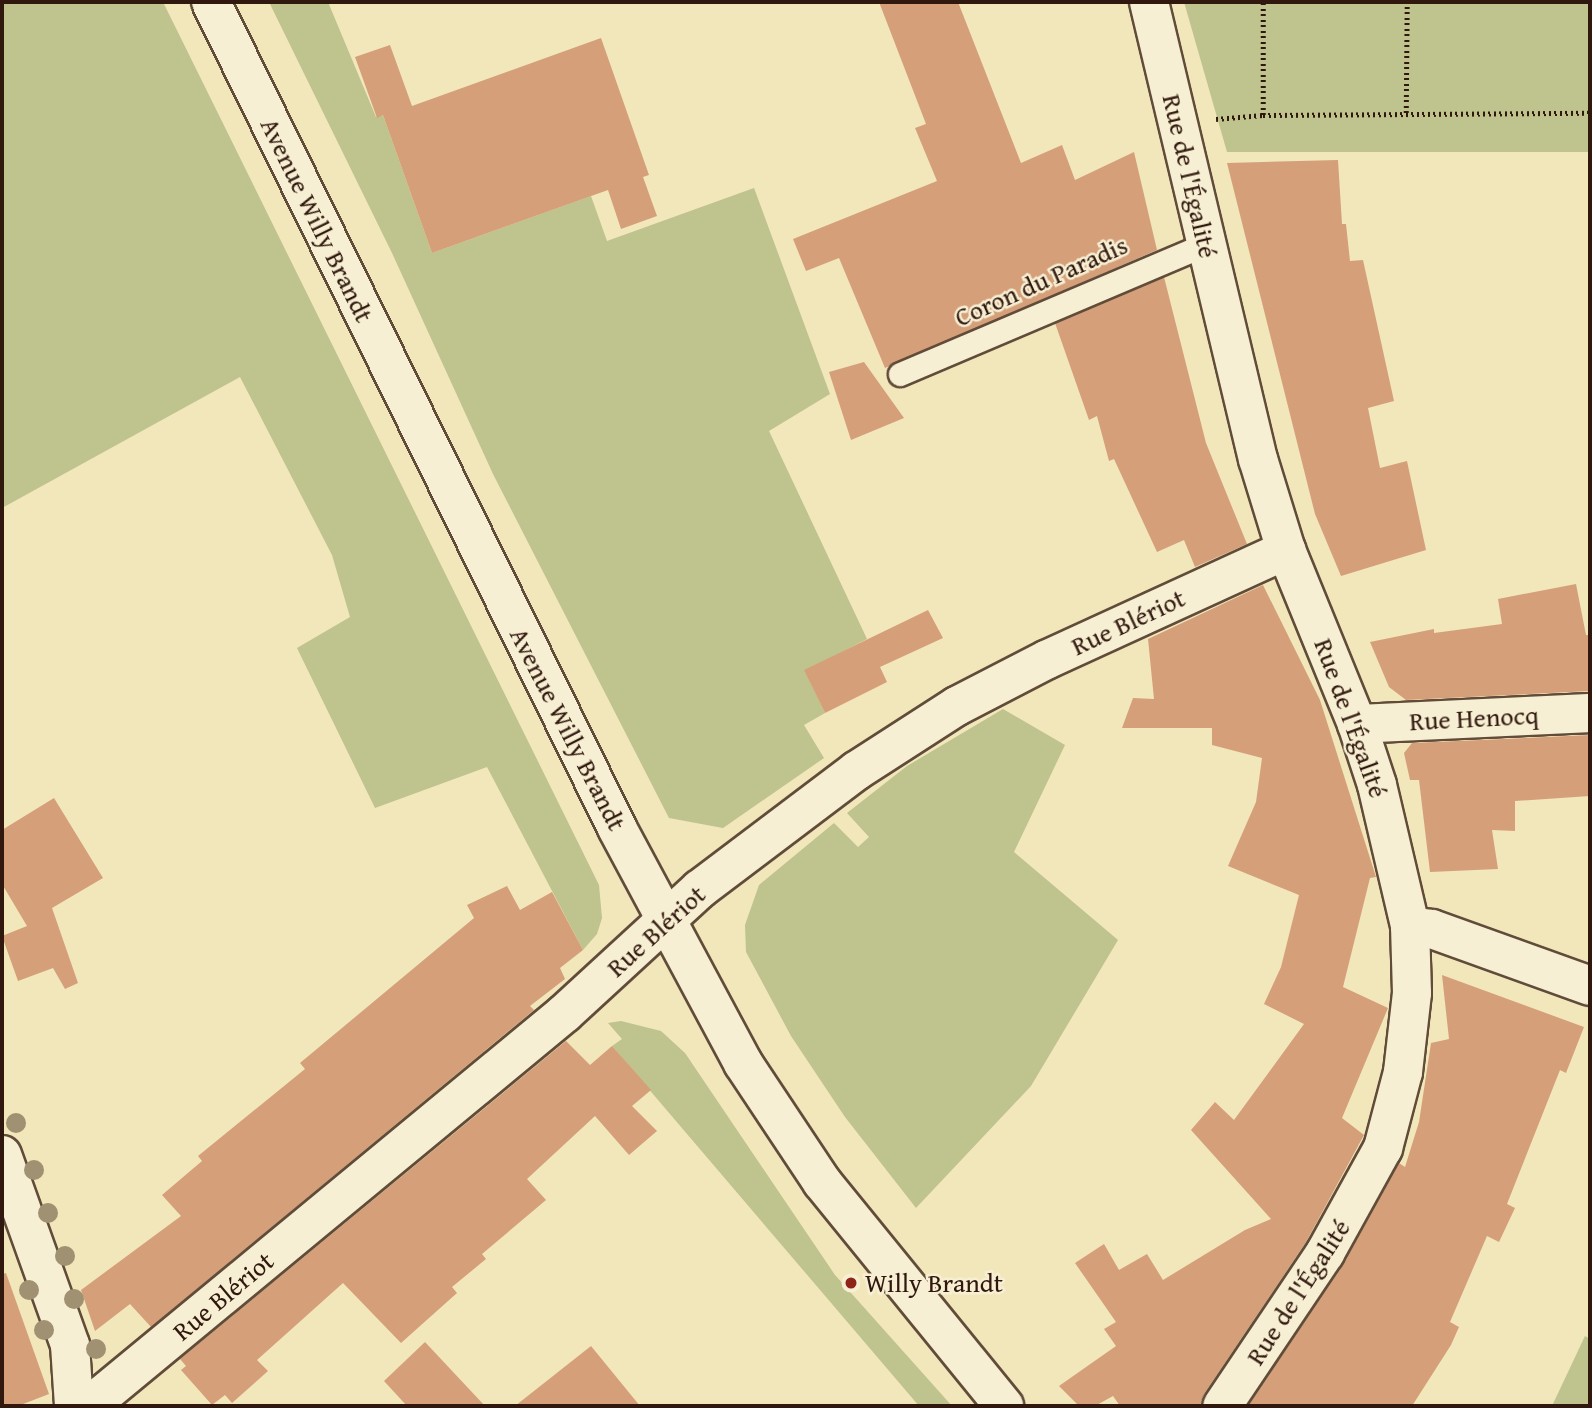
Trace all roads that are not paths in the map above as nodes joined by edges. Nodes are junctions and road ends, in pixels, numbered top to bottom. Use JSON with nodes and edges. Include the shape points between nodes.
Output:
{"nodes":[{"id":1,"x":211,"y":2,"type":"edge"},
{"id":2,"x":1149,"y":2,"type":"edge"},
{"id":3,"x":1206,"y":244,"type":"junction"},
{"id":4,"x":900,"y":374,"type":"dead end"},
{"id":5,"x":1286,"y":550,"type":"junction"},
{"id":6,"x":1590,"y":713,"type":"edge"},
{"id":7,"x":1357,"y":724,"type":"junction"},
{"id":8,"x":665,"y":922,"type":"junction"},
{"id":9,"x":1410,"y":926,"type":"junction"},
{"id":10,"x":1590,"y":986,"type":"edge"},
{"id":11,"x":2,"y":1155,"type":"edge"},
{"id":12,"x":74,"y":1406,"type":"edge"},
{"id":13,"x":89,"y":1406,"type":"edge"},
{"id":14,"x":1004,"y":1406,"type":"edge"},
{"id":15,"x":1222,"y":1406,"type":"edge"}],
"edges":[{"from":1,"to":8,"type":"street","name":"Avenue Willy Brandt"},
{"from":2,"to":3,"type":"street","name":"Rue de l'Égalité"},
{"from":3,"to":4,"type":"lane","name":"Coron du Paradis"},
{"from":3,"to":5,"type":"street","name":"Rue de l'Égalité","via":[[1258,459]]},
{"from":5,"to":7,"type":"street","name":"Rue de l'Égalité"},
{"from":5,"to":8,"type":"street","name":"Rue Blériot","via":[[957,706],[856,771]]},
{"from":6,"to":7,"type":"street","name":"Rue Henocq"},
{"from":7,"to":9,"type":"street","name":"Rue de l'Égalité","via":[[1395,850]]},
{"from":8,"to":13,"type":"street","name":"Rue Blériot","via":[[565,1013]]},
{"from":8,"to":14,"type":"street","name":"Avenue Willy Brandt","via":[[743,1063],[815,1172]]},
{"from":9,"to":10,"type":"street","via":[[1432,929]]},
{"from":9,"to":15,"type":"street","name":"Rue de l'Égalité","via":[[1412,993],[1406,1046],[1383,1148],[1325,1253]]},
{"from":11,"to":12,"type":"street","via":[[70,1345]]}]}
